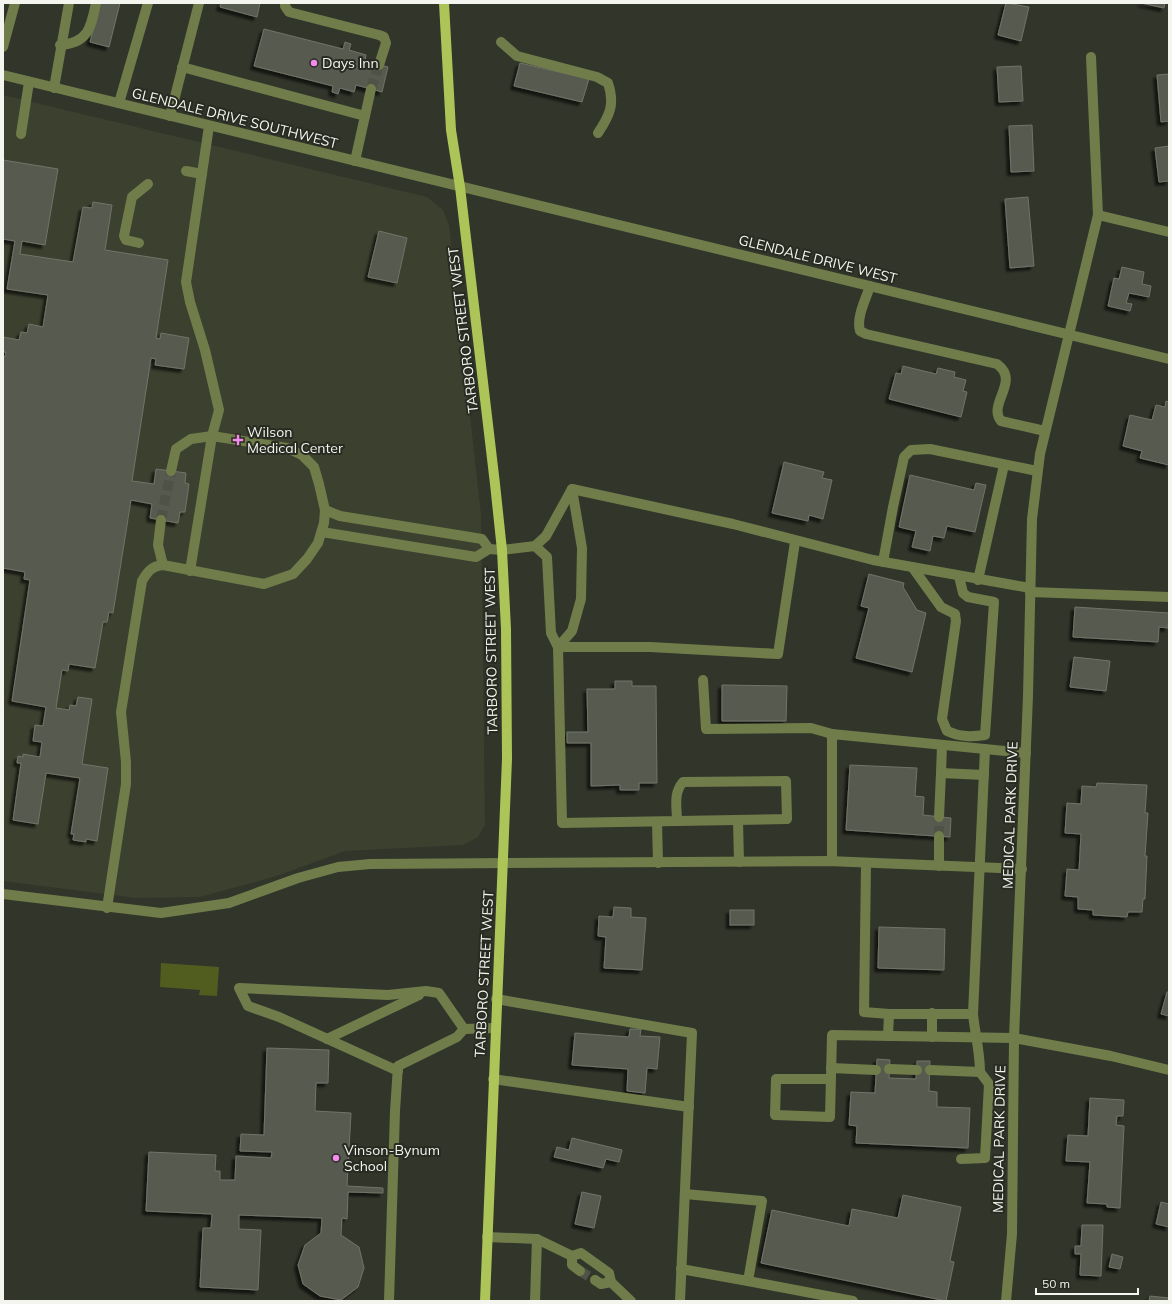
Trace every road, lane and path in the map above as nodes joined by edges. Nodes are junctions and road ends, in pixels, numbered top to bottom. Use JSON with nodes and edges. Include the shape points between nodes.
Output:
{"nodes":[{"id":1,"x":15,"y":3,"type":"edge"},
{"id":2,"x":69,"y":3,"type":"edge"},
{"id":3,"x":96,"y":3,"type":"edge"},
{"id":4,"x":148,"y":3,"type":"edge"},
{"id":5,"x":199,"y":3,"type":"edge"},
{"id":6,"x":285,"y":3,"type":"edge"},
{"id":7,"x":444,"y":3,"type":"edge"},
{"id":8,"x":5,"y":32,"type":"edge"},
{"id":9,"x":501,"y":42,"type":"dead end"},
{"id":10,"x":60,"y":45,"type":"junction"},
{"id":11,"x":3,"y":47,"type":"edge"},
{"id":12,"x":1091,"y":57,"type":"dead end"},
{"id":13,"x":379,"y":65,"type":"tunnel mouth"},
{"id":14,"x":182,"y":67,"type":"junction"},
{"id":15,"x":3,"y":75,"type":"edge"},
{"id":16,"x":29,"y":82,"type":"junction"},
{"id":17,"x":54,"y":88,"type":"junction"},
{"id":18,"x":371,"y":89,"type":"tunnel mouth"},
{"id":19,"x":118,"y":103,"type":"junction"},
{"id":20,"x":170,"y":116,"type":"junction"},
{"id":21,"x":365,"y":116,"type":"junction"},
{"id":22,"x":209,"y":126,"type":"junction"},
{"id":23,"x":598,"y":133,"type":"dead end"},
{"id":24,"x":21,"y":134,"type":"dead end"},
{"id":25,"x":355,"y":161,"type":"junction"},
{"id":26,"x":186,"y":171,"type":"dead end"},
{"id":27,"x":202,"y":174,"type":"junction"},
{"id":28,"x":148,"y":184,"type":"dead end"},
{"id":29,"x":460,"y":187,"type":"junction"},
{"id":30,"x":1098,"y":215,"type":"junction"},
{"id":31,"x":1169,"y":232,"type":"edge"},
{"id":32,"x":139,"y":243,"type":"dead end"},
{"id":33,"x":870,"y":286,"type":"junction"},
{"id":34,"x":1068,"y":334,"type":"junction"},
{"id":35,"x":1169,"y":359,"type":"edge"},
{"id":36,"x":1045,"y":431,"type":"junction"},
{"id":37,"x":212,"y":436,"type":"junction"},
{"id":38,"x":1004,"y":465,"type":"junction"},
{"id":39,"x":171,"y":471,"type":"tunnel mouth"},
{"id":40,"x":1037,"y":471,"type":"junction"},
{"id":41,"x":572,"y":489,"type":"junction"},
{"id":42,"x":325,"y":510,"type":"junction"},
{"id":43,"x":161,"y":520,"type":"tunnel mouth"},
{"id":44,"x":322,"y":532,"type":"junction"},
{"id":45,"x":795,"y":542,"type":"junction"},
{"id":46,"x":535,"y":546,"type":"junction"},
{"id":47,"x":489,"y":549,"type":"junction"},
{"id":48,"x":502,"y":550,"type":"junction"},
{"id":49,"x":883,"y":562,"type":"junction"},
{"id":50,"x":163,"y":565,"type":"junction"},
{"id":51,"x":913,"y":568,"type":"junction"},
{"id":52,"x":190,"y":571,"type":"junction"},
{"id":53,"x":959,"y":576,"type":"junction"},
{"id":54,"x":978,"y":580,"type":"junction"},
{"id":55,"x":1030,"y":590,"type":"junction"},
{"id":56,"x":1169,"y":597,"type":"edge"},
{"id":57,"x":558,"y":648,"type":"junction"},
{"id":58,"x":703,"y":680,"type":"dead end"},
{"id":59,"x":832,"y":734,"type":"junction"},
{"id":60,"x":942,"y":745,"type":"junction"},
{"id":61,"x":985,"y":749,"type":"junction"},
{"id":62,"x":1026,"y":752,"type":"junction"},
{"id":63,"x":941,"y":773,"type":"junction"},
{"id":64,"x":984,"y":775,"type":"junction"},
{"id":65,"x":939,"y":817,"type":"tunnel mouth"},
{"id":66,"x":738,"y":820,"type":"junction"},
{"id":67,"x":677,"y":821,"type":"junction"},
{"id":68,"x":656,"y":822,"type":"junction"},
{"id":69,"x":939,"y":836,"type":"tunnel mouth"},
{"id":70,"x":832,"y":861,"type":"junction"},
{"id":71,"x":739,"y":862,"type":"junction"},
{"id":72,"x":658,"y":863,"type":"junction"},
{"id":73,"x":503,"y":864,"type":"junction"},
{"id":74,"x":866,"y":864,"type":"junction"},
{"id":75,"x":939,"y":866,"type":"junction"},
{"id":76,"x":980,"y":867,"type":"junction"},
{"id":77,"x":1022,"y":869,"type":"junction"},
{"id":78,"x":3,"y":894,"type":"edge"},
{"id":79,"x":106,"y":908,"type":"junction"},
{"id":80,"x":426,"y":991,"type":"junction"},
{"id":81,"x":496,"y":999,"type":"junction"},
{"id":82,"x":932,"y":1013,"type":"junction"},
{"id":83,"x":889,"y":1014,"type":"junction"},
{"id":84,"x":974,"y":1014,"type":"junction"},
{"id":85,"x":495,"y":1028,"type":"junction"},
{"id":86,"x":464,"y":1029,"type":"junction"},
{"id":87,"x":888,"y":1036,"type":"junction"},
{"id":88,"x":932,"y":1037,"type":"junction"},
{"id":89,"x":327,"y":1038,"type":"junction"},
{"id":90,"x":975,"y":1038,"type":"junction"},
{"id":91,"x":1014,"y":1038,"type":"junction"},
{"id":92,"x":831,"y":1068,"type":"junction"},
{"id":93,"x":889,"y":1069,"type":"dead end"},
{"id":94,"x":876,"y":1070,"type":"dead end"},
{"id":95,"x":917,"y":1070,"type":"dead end"},
{"id":96,"x":930,"y":1070,"type":"dead end"},
{"id":97,"x":1169,"y":1070,"type":"edge"},
{"id":98,"x":398,"y":1071,"type":"junction"},
{"id":99,"x":980,"y":1072,"type":"junction"},
{"id":100,"x":493,"y":1079,"type":"junction"},
{"id":101,"x":831,"y":1079,"type":"junction"},
{"id":102,"x":689,"y":1107,"type":"junction"},
{"id":103,"x":961,"y":1159,"type":"dead end"},
{"id":104,"x":685,"y":1194,"type":"junction"},
{"id":105,"x":487,"y":1237,"type":"junction"},
{"id":106,"x":537,"y":1239,"type":"junction"},
{"id":107,"x":572,"y":1256,"type":"junction"},
{"id":108,"x":681,"y":1269,"type":"junction"},
{"id":109,"x":580,"y":1270,"type":"tunnel mouth"},
{"id":110,"x":595,"y":1280,"type":"tunnel mouth"},
{"id":111,"x":748,"y":1281,"type":"junction"},
{"id":112,"x":611,"y":1282,"type":"junction"},
{"id":113,"x":389,"y":1301,"type":"edge"},
{"id":114,"x":485,"y":1301,"type":"edge"},
{"id":115,"x":535,"y":1301,"type":"edge"},
{"id":116,"x":631,"y":1301,"type":"edge"},
{"id":117,"x":680,"y":1301,"type":"edge"},
{"id":118,"x":852,"y":1301,"type":"edge"},
{"id":119,"x":1006,"y":1301,"type":"edge"}],
"edges":[{"from":1,"to":8,"type":"street"},
{"from":2,"to":10,"type":"street"},
{"from":3,"to":10,"type":"street","via":[[92,21],[84,35],[74,44]]},
{"from":4,"to":19,"type":"street"},
{"from":5,"to":14,"type":"street"},
{"from":6,"to":13,"type":"street","via":[[289,12],[384,38],[386,43]]},
{"from":7,"to":29,"type":"main road","name":"TARBORO STREET WEST","via":[[451,130]]},
{"from":8,"to":11,"type":"street"},
{"from":9,"to":23,"type":"street","via":[[517,56],[597,77],[608,83],[612,96],[607,119]]},
{"from":10,"to":17,"type":"street"},
{"from":12,"to":30,"type":"street","name":"MEDICAL PARK DRIVE"},
{"from":14,"to":20,"type":"street"},
{"from":14,"to":21,"type":"street"},
{"from":15,"to":16,"type":"street","name":"GLENDALE DRIVE SOUTHWEST"},
{"from":16,"to":17,"type":"street","name":"GLENDALE DRIVE SOUTHWEST"},
{"from":16,"to":24,"type":"street"},
{"from":17,"to":19,"type":"street","name":"GLENDALE DRIVE SOUTHWEST"},
{"from":18,"to":21,"type":"street"},
{"from":19,"to":20,"type":"street","name":"GLENDALE DRIVE SOUTHWEST"},
{"from":20,"to":22,"type":"street","name":"GLENDALE DRIVE SOUTHWEST"},
{"from":21,"to":25,"type":"street"},
{"from":22,"to":25,"type":"street","name":"GLENDALE DRIVE SOUTHWEST"},
{"from":22,"to":27,"type":"street"},
{"from":25,"to":29,"type":"street","name":"GLENDALE DRIVE SOUTHWEST"},
{"from":26,"to":27,"type":"street"},
{"from":27,"to":37,"type":"street","via":[[186,282],[206,350],[219,410]]},
{"from":28,"to":32,"type":"street","via":[[132,197],[124,236],[126,240]]},
{"from":29,"to":33,"type":"street","name":"GLENDALE DRIVE WEST"},
{"from":29,"to":48,"type":"main road","name":"TARBORO STREET WEST"},
{"from":30,"to":31,"type":"street"},
{"from":30,"to":34,"type":"street","name":"MEDICAL PARK DRIVE"},
{"from":33,"to":34,"type":"street","name":"GLENDALE DRIVE WEST"},
{"from":33,"to":36,"type":"street","via":[[860,318],[860,331],[997,364],[1004,369],[1007,376],[998,418],[1001,421]]},
{"from":34,"to":35,"type":"street","name":"GLENDALE DRIVE WEST"},
{"from":34,"to":36,"type":"street","name":"MEDICAL PARK DRIVE"},
{"from":36,"to":40,"type":"street","name":"MEDICAL PARK DRIVE"},
{"from":37,"to":39,"type":"street","via":[[191,439],[176,449]]},
{"from":37,"to":42,"type":"street","via":[[287,448],[302,455],[314,467]]},
{"from":37,"to":52,"type":"street"},
{"from":38,"to":40,"type":"street"},
{"from":38,"to":49,"type":"street","via":[[930,449],[911,450],[904,457]]},
{"from":38,"to":54,"type":"street"},
{"from":40,"to":55,"type":"street","name":"MEDICAL PARK DRIVE","via":[[1032,519]]},
{"from":41,"to":45,"type":"street","via":[[733,524]]},
{"from":41,"to":46,"type":"street","via":[[546,536]]},
{"from":41,"to":57,"type":"street","via":[[582,548],[581,599],[572,631]]},
{"from":42,"to":44,"type":"street"},
{"from":42,"to":47,"type":"street","via":[[340,516],[482,539]]},
{"from":43,"to":50,"type":"street","via":[[158,545]]},
{"from":44,"to":47,"type":"street","via":[[476,557]]},
{"from":44,"to":52,"type":"street","via":[[318,544],[293,574],[264,584]]},
{"from":45,"to":49,"type":"street"},
{"from":45,"to":57,"type":"street","via":[[778,654],[650,647]]},
{"from":46,"to":48,"type":"street"},
{"from":46,"to":57,"type":"street","via":[[547,556],[551,633]]},
{"from":47,"to":48,"type":"street"},
{"from":48,"to":73,"type":"main road","name":"TARBORO STREET WEST","via":[[507,699]]},
{"from":49,"to":51,"type":"street"},
{"from":50,"to":52,"type":"street"},
{"from":50,"to":79,"type":"street","via":[[154,566],[142,581],[134,626],[121,712],[126,784]]},
{"from":51,"to":53,"type":"street"},
{"from":51,"to":53,"type":"street","via":[[941,607],[955,614],[942,719],[947,731],[958,736],[972,737],[985,735],[994,602],[968,597],[963,593]]},
{"from":53,"to":54,"type":"street"},
{"from":54,"to":55,"type":"street"},
{"from":55,"to":56,"type":"street"},
{"from":55,"to":62,"type":"street","name":"MEDICAL PARK DRIVE"},
{"from":57,"to":68,"type":"street","via":[[562,823]]},
{"from":58,"to":59,"type":"street","via":[[706,729],[811,728]]},
{"from":59,"to":60,"type":"street"},
{"from":59,"to":70,"type":"street"},
{"from":60,"to":61,"type":"street"},
{"from":60,"to":63,"type":"street"},
{"from":61,"to":62,"type":"street"},
{"from":61,"to":64,"type":"street"},
{"from":62,"to":77,"type":"street","name":"MEDICAL PARK DRIVE"},
{"from":63,"to":64,"type":"street"},
{"from":63,"to":65,"type":"street"},
{"from":64,"to":76,"type":"street"},
{"from":66,"to":67,"type":"street"},
{"from":66,"to":67,"type":"street","via":[[787,819],[786,781],[683,782],[676,794]]},
{"from":66,"to":71,"type":"street"},
{"from":67,"to":68,"type":"street"},
{"from":68,"to":72,"type":"street"},
{"from":69,"to":75,"type":"street"},
{"from":70,"to":71,"type":"street"},
{"from":70,"to":74,"type":"street"},
{"from":71,"to":72,"type":"street"},
{"from":72,"to":73,"type":"street"},
{"from":73,"to":79,"type":"street","via":[[364,864],[338,867],[304,876],[229,903],[193,910],[161,913]]},
{"from":73,"to":81,"type":"main road","name":"TARBORO STREET WEST"},
{"from":74,"to":75,"type":"street"},
{"from":74,"to":83,"type":"street","via":[[864,1012]]},
{"from":75,"to":76,"type":"street"},
{"from":76,"to":77,"type":"street"},
{"from":76,"to":84,"type":"street"},
{"from":77,"to":91,"type":"street","name":"MEDICAL PARK DRIVE"},
{"from":78,"to":79,"type":"street"},
{"from":80,"to":86,"type":"street","via":[[439,993]]},
{"from":80,"to":89,"type":"street"},
{"from":80,"to":89,"type":"street","via":[[388,995],[239,988],[248,1006],[279,1016]]},
{"from":81,"to":85,"type":"main road","name":"TARBORO STREET WEST"},
{"from":81,"to":102,"type":"street","via":[[692,1033]]},
{"from":82,"to":83,"type":"street"},
{"from":82,"to":84,"type":"street"},
{"from":82,"to":88,"type":"street"},
{"from":83,"to":87,"type":"street"},
{"from":84,"to":90,"type":"street"},
{"from":85,"to":86,"type":"street"},
{"from":85,"to":100,"type":"main road","name":"TARBORO STREET WEST"},
{"from":86,"to":98,"type":"street","via":[[457,1037],[398,1066]]},
{"from":87,"to":88,"type":"street"},
{"from":87,"to":92,"type":"street","via":[[832,1035]]},
{"from":88,"to":90,"type":"street"},
{"from":89,"to":98,"type":"street"},
{"from":90,"to":91,"type":"street"},
{"from":90,"to":99,"type":"street","via":[[980,1053]]},
{"from":91,"to":97,"type":"street"},
{"from":91,"to":119,"type":"street","name":"MEDICAL PARK DRIVE","via":[[1012,1234]]},
{"from":92,"to":94,"type":"street"},
{"from":92,"to":101,"type":"street"},
{"from":93,"to":95,"type":"street"},
{"from":96,"to":99,"type":"street"},
{"from":98,"to":113,"type":"street"},
{"from":99,"to":103,"type":"street","via":[[989,1084],[985,1158]]},
{"from":100,"to":102,"type":"street"},
{"from":100,"to":105,"type":"main road","name":"TARBORO STREET WEST"},
{"from":101,"to":101,"type":"street","via":[[830,1117],[775,1115],[776,1079]]},
{"from":102,"to":104,"type":"street"},
{"from":104,"to":108,"type":"street"},
{"from":104,"to":111,"type":"street","via":[[762,1201]]},
{"from":105,"to":106,"type":"street"},
{"from":105,"to":114,"type":"main road","name":"TARBORO STREET WEST"},
{"from":106,"to":107,"type":"street"},
{"from":106,"to":115,"type":"street"},
{"from":107,"to":109,"type":"street","via":[[572,1265]]},
{"from":107,"to":112,"type":"street","via":[[581,1253],[609,1273]]},
{"from":108,"to":111,"type":"street"},
{"from":108,"to":117,"type":"street"},
{"from":110,"to":112,"type":"street","via":[[601,1284]]},
{"from":111,"to":118,"type":"street"},
{"from":112,"to":116,"type":"street"}]}
